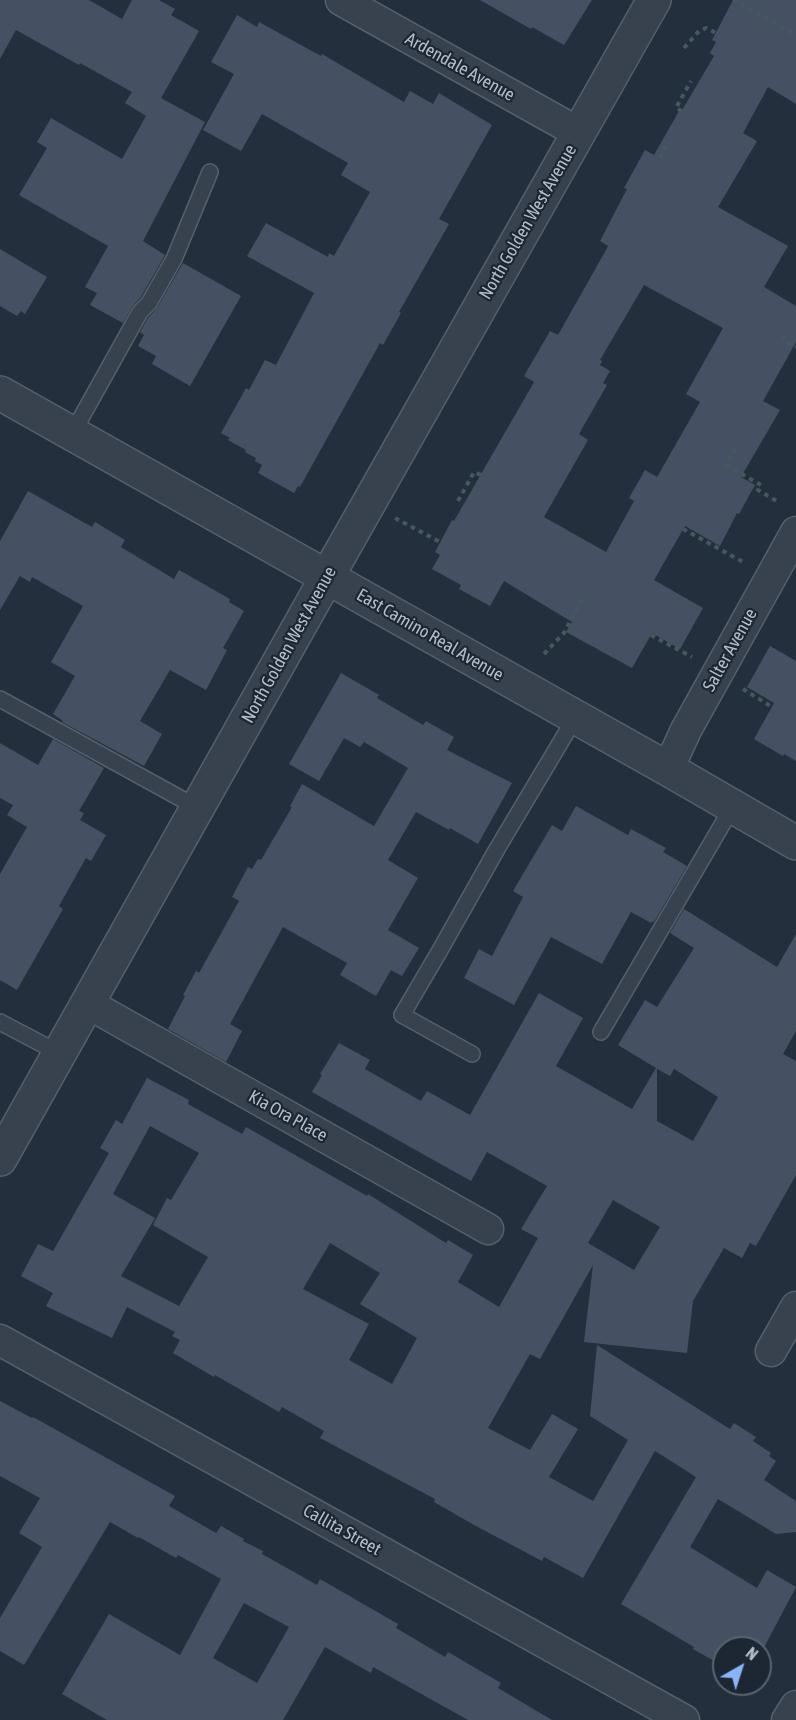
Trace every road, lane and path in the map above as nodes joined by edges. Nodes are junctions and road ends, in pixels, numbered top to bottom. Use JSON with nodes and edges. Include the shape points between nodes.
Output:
{"nodes":[{"id":1,"x":341,"y":0,"type":"edge"},
{"id":2,"x":654,"y":0,"type":"edge"},
{"id":3,"x":733,"y":0,"type":"edge"},
{"id":4,"x":716,"y":33,"type":"dead end"},
{"id":5,"x":796,"y":35,"type":"edge"},
{"id":6,"x":684,"y":48,"type":"dead end"},
{"id":7,"x":691,"y":81,"type":"dead end"},
{"id":8,"x":682,"y":111,"type":"dead end"},
{"id":9,"x":579,"y":133,"type":"junction"},
{"id":10,"x":667,"y":144,"type":"dead end"},
{"id":11,"x":660,"y":158,"type":"dead end"},
{"id":12,"x":210,"y":172,"type":"dead end"},
{"id":13,"x":785,"y":336,"type":"dead end"},
{"id":14,"x":796,"y":347,"type":"edge"},
{"id":15,"x":0,"y":393,"type":"edge"},
{"id":16,"x":72,"y":434,"type":"junction"},
{"id":17,"x":735,"y":450,"type":"dead end"},
{"id":18,"x":481,"y":475,"type":"dead end"},
{"id":19,"x":458,"y":501,"type":"dead end"},
{"id":20,"x":780,"y":503,"type":"dead end"},
{"id":21,"x":395,"y":518,"type":"dead end"},
{"id":22,"x":683,"y":529,"type":"dead end"},
{"id":23,"x":796,"y":532,"type":"edge"},
{"id":24,"x":440,"y":542,"type":"dead end"},
{"id":25,"x":746,"y":564,"type":"dead end"},
{"id":26,"x":327,"y":577,"type":"junction"},
{"id":27,"x":584,"y":596,"type":"dead end"},
{"id":28,"x":651,"y":635,"type":"dead end"},
{"id":29,"x":544,"y":654,"type":"dead end"},
{"id":30,"x":693,"y":657,"type":"dead end"},
{"id":31,"x":735,"y":684,"type":"dead end"},
{"id":32,"x":0,"y":699,"type":"edge"},
{"id":33,"x":772,"y":707,"type":"dead end"},
{"id":34,"x":575,"y":718,"type":"junction"},
{"id":35,"x":668,"y":769,"type":"junction"},
{"id":36,"x":733,"y":806,"type":"junction"},
{"id":37,"x":198,"y":808,"type":"junction"},
{"id":38,"x":796,"y":843,"type":"edge"},
{"id":39,"x":87,"y":1003,"type":"junction"},
{"id":40,"x":0,"y":1022,"type":"edge"},
{"id":41,"x":601,"y":1032,"type":"dead end"},
{"id":42,"x":58,"y":1053,"type":"junction"},
{"id":43,"x":472,"y":1054,"type":"dead end"},
{"id":44,"x":0,"y":1159,"type":"edge"},
{"id":45,"x":488,"y":1229,"type":"dead end"},
{"id":46,"x":796,"y":1307,"type":"edge"},
{"id":47,"x":0,"y":1340,"type":"edge"},
{"id":48,"x":771,"y":1351,"type":"dead end"},
{"id":49,"x":796,"y":1706,"type":"edge"},
{"id":50,"x":684,"y":1720,"type":"edge"},
{"id":51,"x":787,"y":1720,"type":"edge"}],
"edges":[{"from":1,"to":9,"type":"street","name":"Ardendale Avenue"},
{"from":2,"to":9,"type":"street","name":"North Golden West Avenue"},
{"from":3,"to":5,"type":"path"},
{"from":4,"to":6,"type":"path","via":[[706,28],[699,31]]},
{"from":7,"to":8,"type":"path","via":[[676,108]]},
{"from":9,"to":26,"type":"street","name":"North Golden West Avenue"},
{"from":10,"to":11,"type":"path"},
{"from":12,"to":16,"type":"lane","via":[[174,259]]},
{"from":13,"to":14,"type":"path","via":[[783,340]]},
{"from":15,"to":16,"type":"street","name":"East Camino Real Avenue"},
{"from":16,"to":26,"type":"street","name":"East Camino Real Avenue"},
{"from":17,"to":20,"type":"path","via":[[725,466],[761,485],[758,490]]},
{"from":18,"to":19,"type":"path","via":[[474,472]]},
{"from":21,"to":24,"type":"path"},
{"from":22,"to":25,"type":"path"},
{"from":23,"to":35,"type":"street","name":"Salter Avenue"},
{"from":26,"to":34,"type":"street","name":"East Camino Real Avenue"},
{"from":26,"to":37,"type":"street","name":"North Golden West Avenue"},
{"from":27,"to":29,"type":"path","via":[[564,633]]},
{"from":28,"to":30,"type":"path"},
{"from":31,"to":33,"type":"path"},
{"from":32,"to":37,"type":"lane"},
{"from":34,"to":35,"type":"street","name":"East Camino Real Avenue"},
{"from":34,"to":43,"type":"lane","via":[[402,1015]]},
{"from":35,"to":36,"type":"street","name":"East Camino Real Avenue"},
{"from":36,"to":38,"type":"street","name":"East Camino Real Avenue"},
{"from":36,"to":41,"type":"lane"},
{"from":37,"to":39,"type":"street","name":"North Golden West Avenue"},
{"from":39,"to":42,"type":"street","name":"North Golden West Avenue"},
{"from":39,"to":45,"type":"street","name":"Kia Ora Place"},
{"from":40,"to":42,"type":"lane"},
{"from":42,"to":44,"type":"street","name":"North Golden West Avenue"},
{"from":46,"to":48,"type":"street"},
{"from":47,"to":50,"type":"street","name":"Callita Street"},
{"from":49,"to":51,"type":"street"}]}
